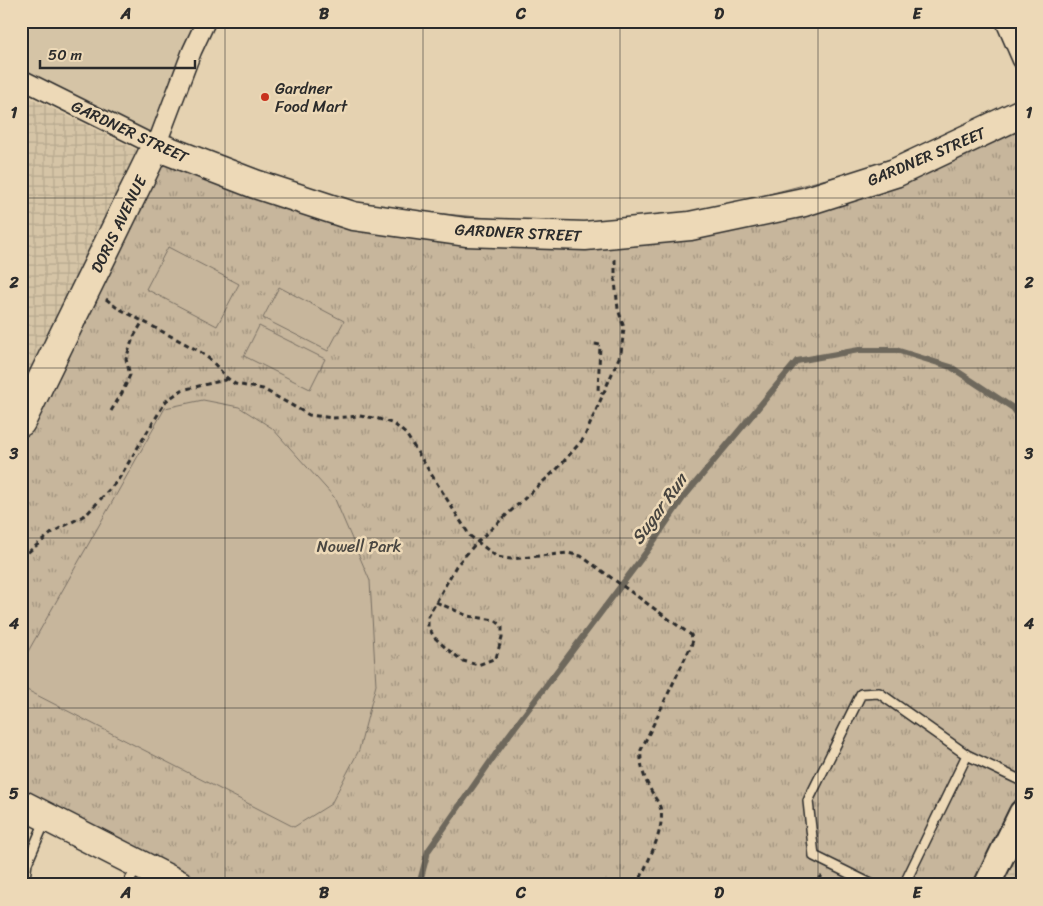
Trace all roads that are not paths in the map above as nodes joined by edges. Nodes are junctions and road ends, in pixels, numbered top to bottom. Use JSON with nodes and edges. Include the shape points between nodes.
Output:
{"nodes":[{"id":1,"x":206,"y":21,"type":"edge"},
{"id":2,"x":1005,"y":21,"type":"edge"},
{"id":3,"x":1022,"y":60,"type":"edge"},
{"id":4,"x":21,"y":79,"type":"edge"},
{"id":5,"x":1022,"y":113,"type":"edge"},
{"id":6,"x":156,"y":146,"type":"junction"},
{"id":7,"x":30,"y":381,"type":"edge"},
{"id":8,"x":21,"y":422,"type":"edge"},
{"id":9,"x":967,"y":755,"type":"junction"},
{"id":10,"x":1022,"y":781,"type":"edge"},
{"id":11,"x":21,"y":804,"type":"edge"},
{"id":12,"x":1022,"y":813,"type":"edge"},
{"id":13,"x":47,"y":817,"type":"junction"},
{"id":14,"x":133,"y":874,"type":"edge"},
{"id":15,"x":24,"y":885,"type":"edge"},
{"id":16,"x":180,"y":885,"type":"edge"},
{"id":17,"x":873,"y":885,"type":"edge"},
{"id":18,"x":904,"y":885,"type":"edge"},
{"id":19,"x":987,"y":885,"type":"edge"}],
"edges":[{"from":1,"to":6,"type":"street","name":"DORIS AVENUE"},
{"from":2,"to":3,"type":"street"},
{"from":4,"to":6,"type":"street","name":"GARDNER STREET"},
{"from":5,"to":6,"type":"main road","name":"GARDNER STREET","via":[[895,173],[804,202],[690,226],[585,236],[466,232],[354,216],[254,184]]},
{"from":6,"to":7,"type":"main road","name":"DORIS AVENUE","via":[[88,286]]},
{"from":7,"to":8,"type":"main road","name":"DORIS AVENUE"},
{"from":9,"to":10,"type":"lane"},
{"from":9,"to":17,"type":"lane","via":[[879,693],[861,694],[808,801],[814,856]]},
{"from":9,"to":18,"type":"lane"},
{"from":11,"to":13,"type":"main road"},
{"from":12,"to":19,"type":"street"},
{"from":13,"to":14,"type":"main road"},
{"from":13,"to":15,"type":"lane","via":[[27,863]]},
{"from":14,"to":16,"type":"main road"}]}
